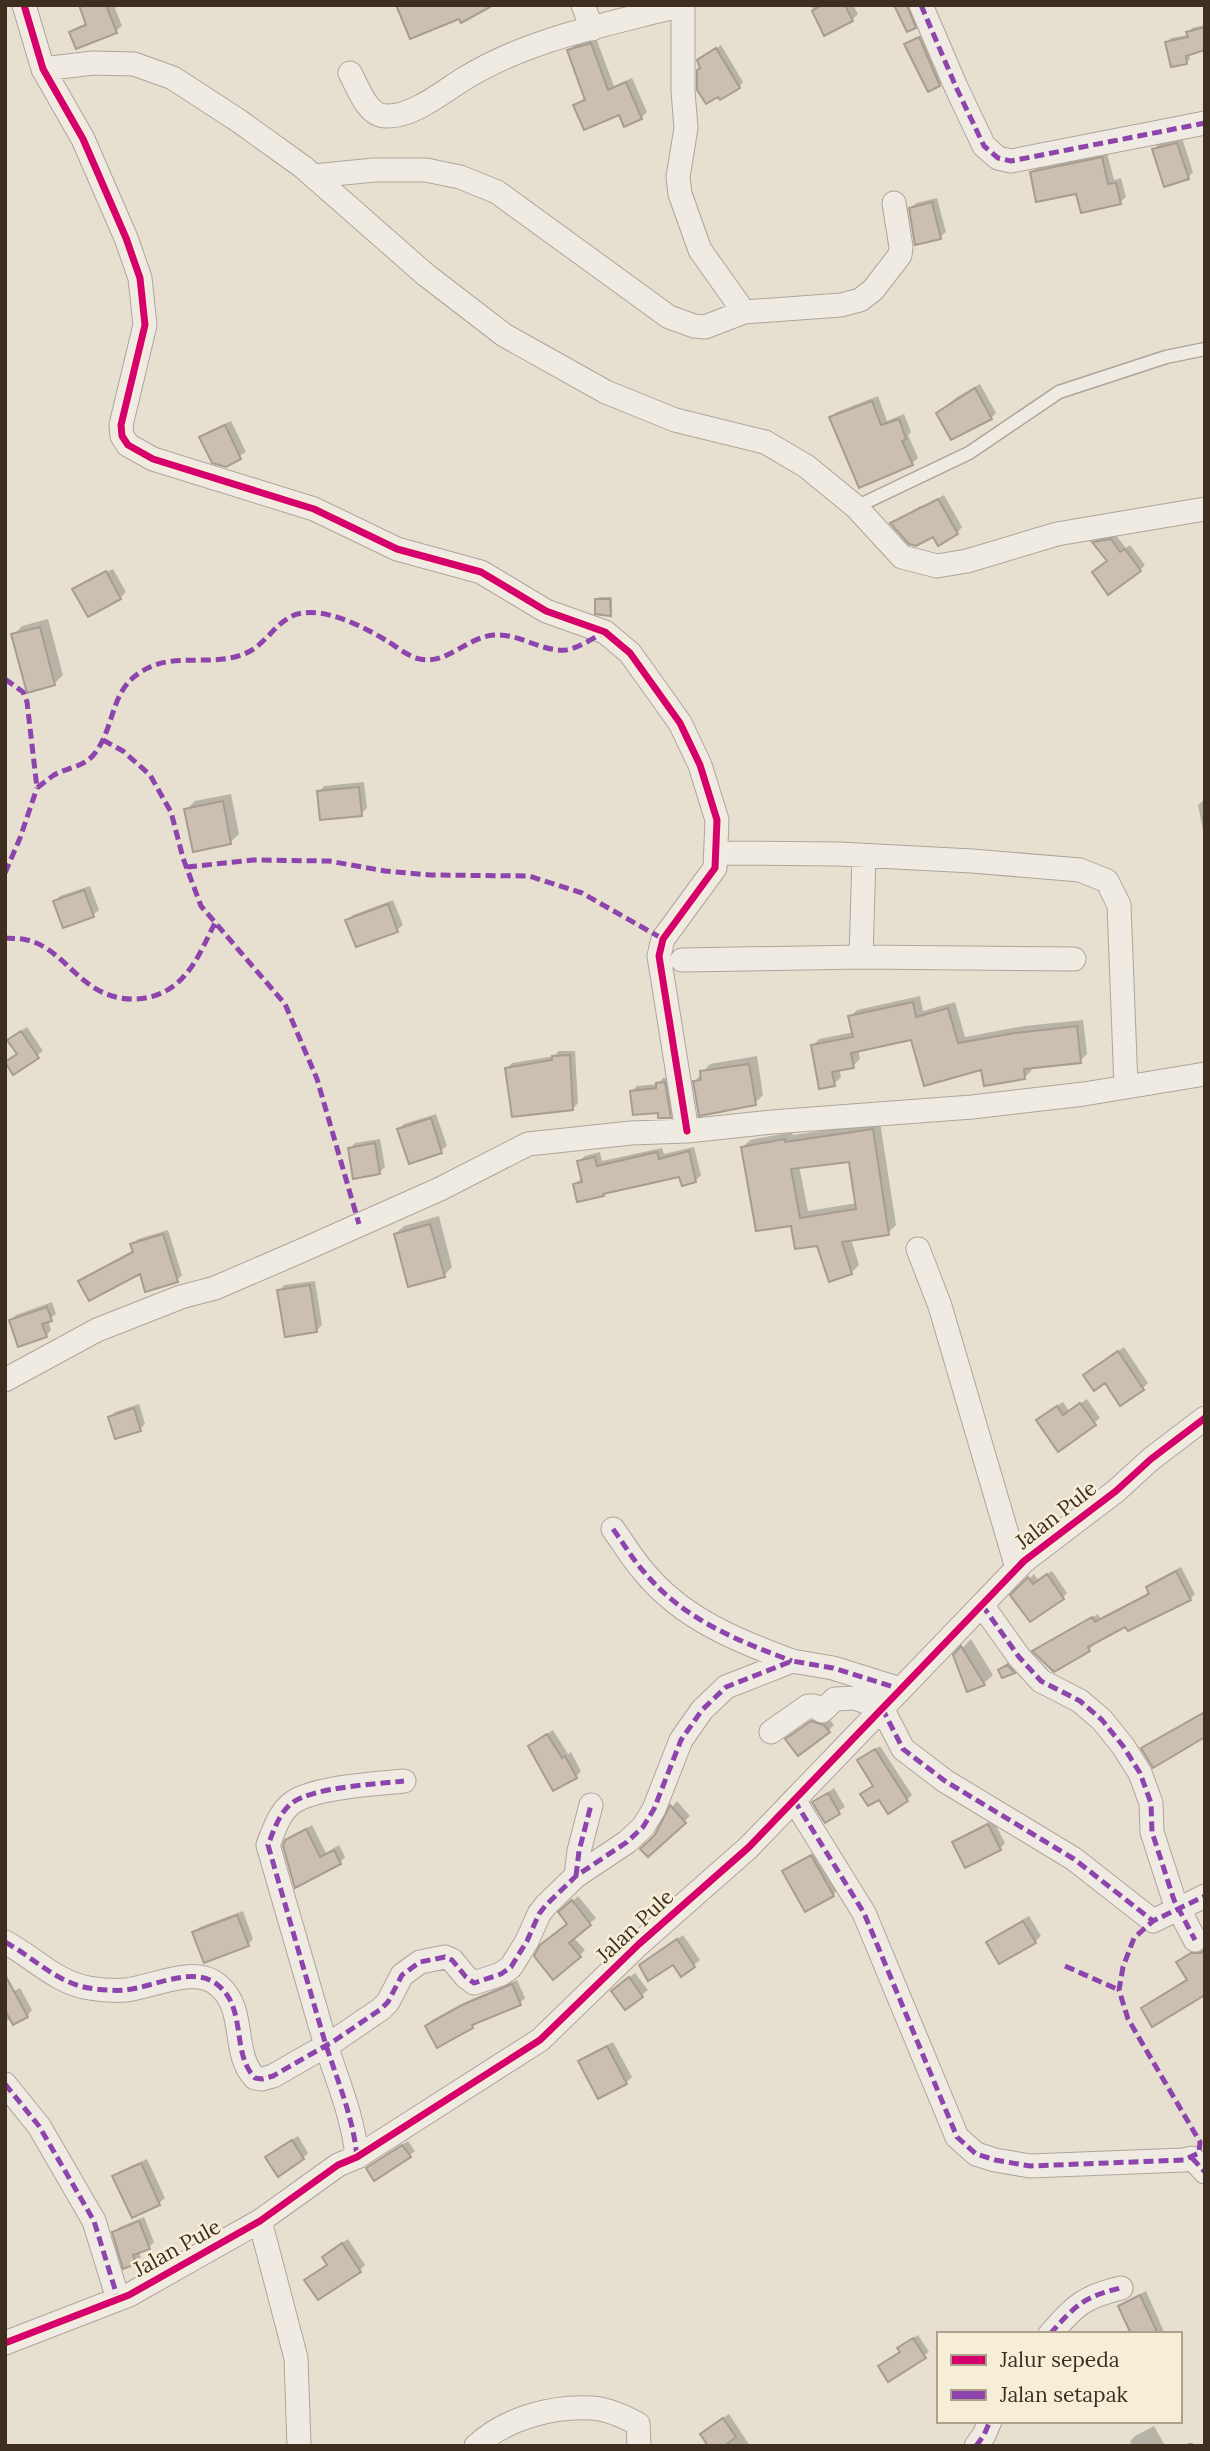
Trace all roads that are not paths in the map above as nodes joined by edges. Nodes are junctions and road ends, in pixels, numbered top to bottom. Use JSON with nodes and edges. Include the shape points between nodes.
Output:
{"nodes":[{"id":1,"x":24,"y":5,"type":"edge"},
{"id":2,"x":583,"y":5,"type":"edge"},
{"id":3,"x":683,"y":5,"type":"edge"},
{"id":4,"x":921,"y":5,"type":"edge"},
{"id":5,"x":592,"y":29,"type":"junction"},
{"id":6,"x":43,"y":69,"type":"junction"},
{"id":7,"x":350,"y":73,"type":"dead end"},
{"id":8,"x":1205,"y":123,"type":"edge"},
{"id":9,"x":314,"y":176,"type":"junction"},
{"id":10,"x":894,"y":203,"type":"dead end"},
{"id":11,"x":744,"y":312,"type":"junction"},
{"id":12,"x":1205,"y":349,"type":"edge"},
{"id":13,"x":856,"y":507,"type":"junction"},
{"id":14,"x":1205,"y":509,"type":"edge"},
{"id":15,"x":726,"y":853,"type":"dead end"},
{"id":16,"x":864,"y":856,"type":"junction"},
{"id":17,"x":861,"y":957,"type":"junction"},
{"id":18,"x":1074,"y":959,"type":"dead end"},
{"id":19,"x":682,"y":960,"type":"dead end"},
{"id":20,"x":1205,"y":1074,"type":"edge"},
{"id":21,"x":1126,"y":1087,"type":"junction"},
{"id":22,"x":687,"y":1131,"type":"junction"},
{"id":23,"x":918,"y":1250,"type":"dead end"},
{"id":24,"x":6,"y":1378,"type":"edge"},
{"id":25,"x":1205,"y":1418,"type":"edge"},
{"id":26,"x":613,"y":1529,"type":"dead end"},
{"id":27,"x":1017,"y":1568,"type":"junction"},
{"id":28,"x":982,"y":1605,"type":"junction"},
{"id":29,"x":792,"y":1661,"type":"junction"},
{"id":30,"x":900,"y":1689,"type":"junction"},
{"id":31,"x":882,"y":1708,"type":"junction"},
{"id":32,"x":771,"y":1732,"type":"dead end"},
{"id":33,"x":404,"y":1781,"type":"dead end"},
{"id":34,"x":794,"y":1800,"type":"junction"},
{"id":35,"x":591,"y":1805,"type":"dead end"},
{"id":36,"x":576,"y":1876,"type":"junction"},
{"id":37,"x":1205,"y":1896,"type":"edge"},
{"id":38,"x":1178,"y":1909,"type":"junction"},
{"id":39,"x":1195,"y":1940,"type":"dead end"},
{"id":40,"x":5,"y":1942,"type":"edge"},
{"id":41,"x":326,"y":2046,"type":"junction"},
{"id":42,"x":5,"y":2084,"type":"edge"},
{"id":43,"x":357,"y":2157,"type":"junction"},
{"id":44,"x":1205,"y":2172,"type":"edge"},
{"id":45,"x":260,"y":2221,"type":"junction"},
{"id":46,"x":1121,"y":2288,"type":"dead end"},
{"id":47,"x":118,"y":2299,"type":"junction"},
{"id":48,"x":1053,"y":2332,"type":"edge"},
{"id":49,"x":6,"y":2340,"type":"edge"},
{"id":50,"x":989,"y":2423,"type":"edge"},
{"id":51,"x":299,"y":2446,"type":"edge"},
{"id":52,"x":476,"y":2446,"type":"edge"},
{"id":53,"x":639,"y":2446,"type":"edge"},
{"id":54,"x":976,"y":2446,"type":"edge"}],
"edges":[{"from":1,"to":6,"type":"street"},
{"from":2,"to":5,"type":"street"},
{"from":3,"to":5,"type":"street"},
{"from":3,"to":11,"type":"street","via":[[686,128],[678,177],[680,194],[700,250]]},
{"from":4,"to":8,"type":"street","via":[[984,146],[999,158],[1011,161]]},
{"from":5,"to":7,"type":"street","via":[[523,48],[397,115],[383,117],[370,110]]},
{"from":6,"to":9,"type":"street","via":[[134,64],[173,78]]},
{"from":6,"to":22,"type":"street","via":[[83,139],[141,278],[145,325],[121,425],[128,445],[153,459],[314,509],[397,549],[481,572],[546,611],[605,632],[630,653],[680,723],[700,765],[717,821],[715,868],[663,939],[659,956]]},
{"from":9,"to":11,"type":"street","via":[[426,170],[460,177],[497,192],[669,317],[705,327]]},
{"from":9,"to":13,"type":"street","via":[[426,275],[504,335],[606,392],[675,420],[765,442],[806,466]]},
{"from":10,"to":11,"type":"street","via":[[900,255],[860,300]]},
{"from":12,"to":13,"type":"lane","via":[[1059,392],[969,453]]},
{"from":13,"to":14,"type":"street","via":[[902,557],[937,566],[1057,534]]},
{"from":15,"to":16,"type":"street"},
{"from":16,"to":17,"type":"street"},
{"from":16,"to":21,"type":"street","via":[[1080,870],[1107,881],[1119,905]]},
{"from":17,"to":18,"type":"street"},
{"from":17,"to":19,"type":"street"},
{"from":20,"to":21,"type":"street"},
{"from":21,"to":22,"type":"street","via":[[972,1107]]},
{"from":22,"to":24,"type":"street","via":[[528,1144],[440,1189],[215,1288],[97,1330]]},
{"from":23,"to":27,"type":"street","via":[[940,1306]]},
{"from":25,"to":27,"type":"street","name":"Jalan Pule"},
{"from":26,"to":29,"type":"street","via":[[646,1575],[688,1613],[724,1634]]},
{"from":27,"to":28,"type":"street","name":"Jalan Pule"},
{"from":28,"to":30,"type":"street","name":"Jalan Pule"},
{"from":28,"to":38,"type":"street","via":[[1041,1681],[1080,1701],[1124,1746],[1151,1803],[1152,1832]]},
{"from":29,"to":30,"type":"street","via":[[833,1668]]},
{"from":29,"to":36,"type":"street","via":[[726,1687],[702,1710],[681,1740],[643,1827]]},
{"from":30,"to":31,"type":"street","name":"Jalan Pule"},
{"from":31,"to":32,"type":"street","via":[[855,1699],[835,1699],[822,1711],[808,1706]]},
{"from":31,"to":34,"type":"street","name":"Jalan Pule"},
{"from":31,"to":38,"type":"street","via":[[904,1749],[945,1782],[1074,1860],[1153,1921]]},
{"from":33,"to":41,"type":"street","via":[[303,1797],[285,1811],[268,1845]]},
{"from":34,"to":43,"type":"street","name":"Jalan Pule","via":[[540,2040]]},
{"from":34,"to":44,"type":"street","via":[[864,1913],[957,2137],[976,2154],[1030,2166],[1192,2158]]},
{"from":35,"to":36,"type":"street"},
{"from":36,"to":41,"type":"street","via":[[539,1914],[506,1972],[474,1983],[445,1957],[420,1962],[402,1975],[381,2009]]},
{"from":37,"to":38,"type":"street"},
{"from":38,"to":39,"type":"street"},
{"from":40,"to":41,"type":"street","via":[[54,1975],[87,1988],[125,1990],[206,1977],[232,2001],[245,2062],[255,2078],[273,2076]]},
{"from":41,"to":43,"type":"street","via":[[343,2093]]},
{"from":42,"to":47,"type":"street","via":[[39,2126],[94,2221]]},
{"from":43,"to":45,"type":"street","name":"Jalan Pule","via":[[338,2165]]},
{"from":45,"to":47,"type":"street","name":"Jalan Pule"},
{"from":45,"to":51,"type":"street","via":[[296,2358]]},
{"from":46,"to":48,"type":"street","via":[[1076,2305]]},
{"from":47,"to":49,"type":"street","name":"Jalan Pule"},
{"from":50,"to":54,"type":"street"},
{"from":52,"to":53,"type":"street","via":[[516,2420],[594,2408],[638,2424]]}]}
